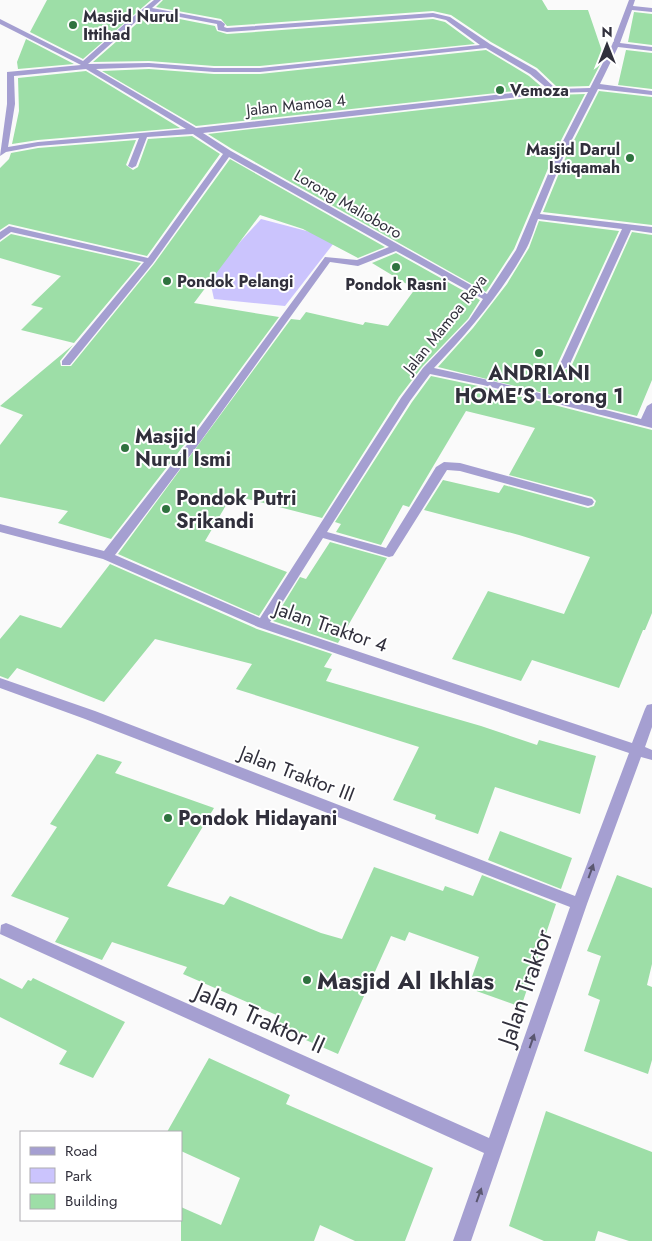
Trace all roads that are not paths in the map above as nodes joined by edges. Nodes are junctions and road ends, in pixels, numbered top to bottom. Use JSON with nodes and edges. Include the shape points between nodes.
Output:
{"nodes":[{"id":1,"x":158,"y":0,"type":"edge"},
{"id":2,"x":631,"y":4,"type":"edge"},
{"id":3,"x":147,"y":9,"type":"junction"},
{"id":4,"x":652,"y":10,"type":"edge"},
{"id":5,"x":0,"y":21,"type":"edge"},
{"id":6,"x":616,"y":45,"type":"junction"},
{"id":7,"x":487,"y":46,"type":"junction"},
{"id":8,"x":652,"y":50,"type":"edge"},
{"id":9,"x":86,"y":66,"type":"junction"},
{"id":10,"x":594,"y":88,"type":"junction"},
{"id":11,"x":554,"y":92,"type":"junction"},
{"id":12,"x":652,"y":93,"type":"edge"},
{"id":13,"x":194,"y":130,"type":"junction"},
{"id":14,"x":144,"y":135,"type":"junction"},
{"id":15,"x":1,"y":152,"type":"edge"},
{"id":16,"x":228,"y":153,"type":"junction"},
{"id":17,"x":132,"y":166,"type":"dead end"},
{"id":18,"x":537,"y":216,"type":"junction"},
{"id":19,"x":628,"y":226,"type":"junction"},
{"id":20,"x":652,"y":230,"type":"edge"},
{"id":21,"x":0,"y":237,"type":"edge"},
{"id":22,"x":395,"y":248,"type":"junction"},
{"id":23,"x":150,"y":261,"type":"junction"},
{"id":24,"x":489,"y":299,"type":"junction"},
{"id":25,"x":66,"y":363,"type":"dead end"},
{"id":26,"x":564,"y":366,"type":"dead end"},
{"id":27,"x":427,"y":370,"type":"junction"},
{"id":28,"x":652,"y":406,"type":"edge"},
{"id":29,"x":649,"y":424,"type":"edge"},
{"id":30,"x":588,"y":502,"type":"dead end"},
{"id":31,"x":0,"y":528,"type":"edge"},
{"id":32,"x":321,"y":534,"type":"junction"},
{"id":33,"x":107,"y":556,"type":"junction"},
{"id":34,"x":262,"y":624,"type":"junction"},
{"id":35,"x":0,"y":683,"type":"edge"},
{"id":36,"x":652,"y":709,"type":"edge"},
{"id":37,"x":636,"y":750,"type":"junction"},
{"id":38,"x":652,"y":755,"type":"edge"},
{"id":39,"x":579,"y":904,"type":"junction"},
{"id":40,"x":6,"y":930,"type":"dead end"},
{"id":41,"x":495,"y":1149,"type":"junction"},
{"id":42,"x":462,"y":1241,"type":"edge"}],
"edges":[{"from":1,"to":3,"type":"street"},
{"from":2,"to":4,"type":"street"},
{"from":2,"to":6,"type":"street","name":"Jalan Mamoa Raya"},
{"from":3,"to":7,"type":"street","via":[[219,22],[220,29],[227,30],[440,16],[448,18]]},
{"from":3,"to":9,"type":"street","via":[[130,21]]},
{"from":5,"to":9,"type":"street","name":"Lorong Malioboro"},
{"from":6,"to":8,"type":"street"},
{"from":6,"to":10,"type":"street","name":"Jalan Mamoa Raya"},
{"from":7,"to":9,"type":"street","via":[[268,70]]},
{"from":7,"to":11,"type":"street","via":[[533,72]]},
{"from":9,"to":13,"type":"street","name":"Lorong Malioboro"},
{"from":9,"to":15,"type":"street","via":[[10,74],[11,116]]},
{"from":10,"to":11,"type":"street","name":"Jalan Mamoa 4"},
{"from":10,"to":12,"type":"street","name":"Jalan Mamoa 4"},
{"from":10,"to":18,"type":"street","name":"Jalan Mamoa Raya","via":[[562,153]]},
{"from":11,"to":13,"type":"street","name":"Jalan Mamoa 4"},
{"from":13,"to":14,"type":"street","name":"Jalan Mamoa 4"},
{"from":13,"to":16,"type":"street","name":"Lorong Malioboro"},
{"from":14,"to":15,"type":"street","name":"Jalan Mamoa 4","via":[[38,144]]},
{"from":14,"to":17,"type":"street"},
{"from":16,"to":22,"type":"street","name":"Lorong Malioboro"},
{"from":16,"to":23,"type":"street"},
{"from":18,"to":19,"type":"street"},
{"from":18,"to":24,"type":"street","name":"Jalan Mamoa Raya","via":[[522,250]]},
{"from":19,"to":20,"type":"street"},
{"from":19,"to":26,"type":"street"},
{"from":21,"to":23,"type":"street","via":[[9,229]]},
{"from":22,"to":24,"type":"street","name":"Lorong Malioboro"},
{"from":22,"to":33,"type":"street","via":[[358,263],[328,259]]},
{"from":23,"to":25,"type":"street"},
{"from":24,"to":27,"type":"street","name":"Jalan Mamoa Raya"},
{"from":27,"to":29,"type":"street"},
{"from":27,"to":32,"type":"street","name":"Jalan Mamoa Raya"},
{"from":28,"to":29,"type":"street"},
{"from":30,"to":32,"type":"street","via":[[460,467],[444,466],[389,553]]},
{"from":31,"to":33,"type":"street","name":"Jalan Traktor 4"},
{"from":32,"to":34,"type":"street","name":"Jalan Mamoa Raya"},
{"from":33,"to":34,"type":"street","name":"Jalan Traktor 4"},
{"from":34,"to":37,"type":"street","name":"Jalan Traktor 4"},
{"from":35,"to":39,"type":"street","name":"Jalan Traktor III"},
{"from":36,"to":37,"type":"street","name":"Jalan Traktor"},
{"from":37,"to":38,"type":"street","name":"Jalan Traktor 4"},
{"from":39,"to":37,"type":"street","name":"Jalan Traktor","one_way":true},
{"from":41,"to":39,"type":"street","name":"Jalan Traktor","one_way":true},
{"from":40,"to":41,"type":"street","name":"Jalan Traktor II"},
{"from":42,"to":41,"type":"street","name":"Jalan Traktor","one_way":true}]}
